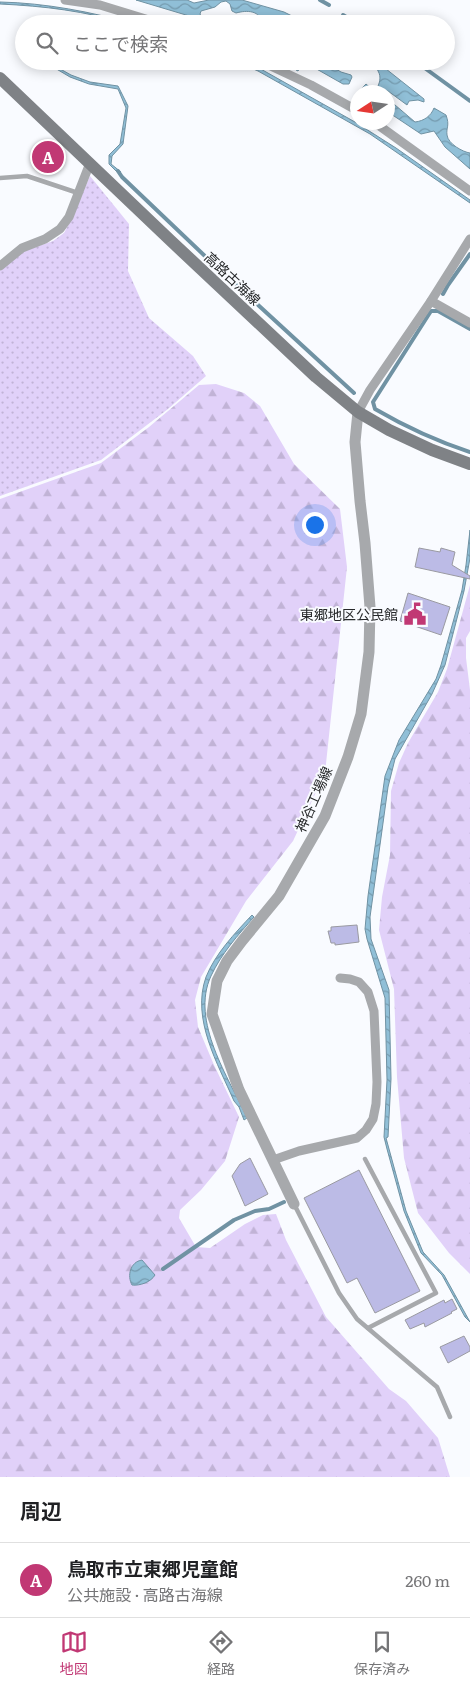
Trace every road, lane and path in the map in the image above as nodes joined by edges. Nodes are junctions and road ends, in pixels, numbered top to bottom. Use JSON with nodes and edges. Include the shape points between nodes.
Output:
{"nodes":[{"id":1,"x":65,"y":0,"type":"edge"},
{"id":2,"x":133,"y":15,"type":"edge"},
{"id":3,"x":279,"y":70,"type":"edge"},
{"id":4,"x":0,"y":78,"type":"edge"},
{"id":5,"x":350,"y":107,"type":"edge"},
{"id":6,"x":385,"y":130,"type":"edge"},
{"id":7,"x":90,"y":163,"type":"junction"},
{"id":8,"x":0,"y":178,"type":"edge"},
{"id":9,"x":470,"y":191,"type":"edge"},
{"id":10,"x":78,"y":193,"type":"junction"},
{"id":11,"x":470,"y":239,"type":"edge"},
{"id":12,"x":0,"y":266,"type":"edge"},
{"id":13,"x":430,"y":301,"type":"junction"},
{"id":14,"x":470,"y":323,"type":"edge"},
{"id":15,"x":358,"y":412,"type":"junction"},
{"id":16,"x":470,"y":464,"type":"edge"},
{"id":17,"x":340,"y":978,"type":"dead end"},
{"id":18,"x":365,"y":1159,"type":"dead end"},
{"id":19,"x":273,"y":1160,"type":"junction"},
{"id":20,"x":294,"y":1204,"type":"joint"},
{"id":21,"x":368,"y":1328,"type":"junction"},
{"id":22,"x":450,"y":1417,"type":"dead end"}],
"edges":[{"from":1,"to":2,"type":"street","via":[[100,5]]},
{"from":3,"to":5,"type":"street"},
{"from":4,"to":7,"type":"main road","name":"高路古海線"},
{"from":6,"to":9,"type":"street"},
{"from":7,"to":10,"type":"street"},
{"from":7,"to":15,"type":"main road","name":"高路古海線","via":[[316,377]]},
{"from":8,"to":10,"type":"lane","via":[[27,176]]},
{"from":10,"to":12,"type":"street","via":[[69,217],[60,229],[22,248]]},
{"from":11,"to":13,"type":"street"},
{"from":13,"to":14,"type":"street"},
{"from":13,"to":15,"type":"street"},
{"from":15,"to":16,"type":"main road","name":"高路古海線","via":[[432,450]]},
{"from":15,"to":19,"type":"street","name":"神谷工場線","via":[[356,450],[370,608],[369,652],[361,714],[325,816],[279,896],[227,961],[217,980],[213,998],[212,1014],[239,1090]]},
{"from":17,"to":19,"type":"street","via":[[358,982],[368,992],[374,1011],[377,1082],[373,1119],[357,1138]]},
{"from":18,"to":21,"type":"lane","via":[[436,1293]]},
{"from":19,"to":20,"type":"street","name":"神谷工場線"},
{"from":20,"to":21,"type":"lane","via":[[339,1292]]},
{"from":21,"to":22,"type":"lane","via":[[437,1387]]}]}
